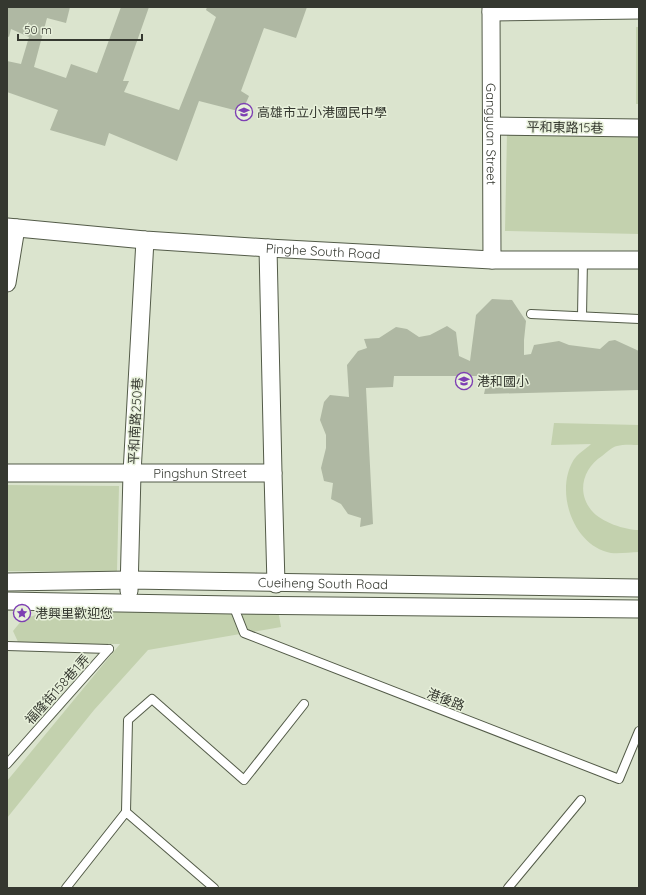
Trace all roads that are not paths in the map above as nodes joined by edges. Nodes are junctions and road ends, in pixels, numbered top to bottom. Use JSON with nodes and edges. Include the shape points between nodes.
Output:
{"nodes":[{"id":1,"x":491,"y":10,"type":"edge"},
{"id":2,"x":639,"y":10,"type":"edge"},
{"id":3,"x":492,"y":126,"type":"junction"},
{"id":4,"x":639,"y":128,"type":"edge"},
{"id":5,"x":11,"y":228,"type":"edge"},
{"id":6,"x":145,"y":240,"type":"junction"},
{"id":7,"x":268,"y":248,"type":"junction"},
{"id":8,"x":584,"y":259,"type":"junction"},
{"id":9,"x":492,"y":260,"type":"junction"},
{"id":10,"x":639,"y":260,"type":"edge"},
{"id":11,"x":7,"y":283,"type":"edge"},
{"id":12,"x":531,"y":314,"type":"dead end"},
{"id":13,"x":582,"y":316,"type":"junction"},
{"id":14,"x":639,"y":319,"type":"edge"},
{"id":15,"x":7,"y":473,"type":"edge"},
{"id":16,"x":132,"y":473,"type":"junction"},
{"id":17,"x":273,"y":473,"type":"junction"},
{"id":18,"x":129,"y":580,"type":"junction"},
{"id":19,"x":7,"y":582,"type":"edge"},
{"id":20,"x":276,"y":584,"type":"junction"},
{"id":21,"x":7,"y":585,"type":"edge"},
{"id":22,"x":639,"y":588,"type":"edge"},
{"id":23,"x":7,"y":601,"type":"edge"},
{"id":24,"x":128,"y":603,"type":"junction"},
{"id":25,"x":233,"y":605,"type":"junction"},
{"id":26,"x":639,"y":609,"type":"edge"},
{"id":27,"x":7,"y":646,"type":"edge"},
{"id":28,"x":304,"y":704,"type":"dead end"},
{"id":29,"x":639,"y":731,"type":"edge"},
{"id":30,"x":7,"y":764,"type":"edge"},
{"id":31,"x":581,"y":800,"type":"dead end"},
{"id":32,"x":126,"y":812,"type":"junction"},
{"id":33,"x":66,"y":888,"type":"edge"},
{"id":34,"x":214,"y":888,"type":"edge"},
{"id":35,"x":508,"y":888,"type":"edge"}],
"edges":[{"from":1,"to":2,"type":"street"},
{"from":1,"to":3,"type":"street","name":"Gangyuan Street"},
{"from":3,"to":4,"type":"street","name":"平和東路15巷"},
{"from":3,"to":9,"type":"street","name":"Gangyuan Street"},
{"from":5,"to":6,"type":"street","name":"Pinghe South Road"},
{"from":5,"to":11,"type":"street"},
{"from":6,"to":7,"type":"street","name":"Pinghe South Road"},
{"from":6,"to":16,"type":"street","name":"平和南路250巷"},
{"from":7,"to":9,"type":"street","name":"Pinghe South Road"},
{"from":7,"to":17,"type":"street"},
{"from":8,"to":9,"type":"street","name":"Pinghe South Road"},
{"from":8,"to":10,"type":"street","name":"Pinghe South Road"},
{"from":8,"to":13,"type":"lane"},
{"from":12,"to":13,"type":"lane"},
{"from":13,"to":14,"type":"lane"},
{"from":15,"to":16,"type":"street","name":"Pingshun Street"},
{"from":16,"to":17,"type":"street","name":"Pingshun Street"},
{"from":16,"to":18,"type":"street","name":"平和南路250巷"},
{"from":17,"to":20,"type":"street"},
{"from":18,"to":19,"type":"street","name":"Cueiheng South Road"},
{"from":18,"to":20,"type":"street","name":"Cueiheng South Road"},
{"from":18,"to":24,"type":"street","name":"平和南路250巷"},
{"from":19,"to":21,"type":"street"},
{"from":20,"to":22,"type":"street","name":"Cueiheng South Road"},
{"from":23,"to":24,"type":"street","name":"Cueiheng South Road"},
{"from":24,"to":25,"type":"street","name":"Cueiheng South Road"},
{"from":25,"to":26,"type":"street","name":"Cueiheng South Road"},
{"from":25,"to":29,"type":"lane","name":"港後路","via":[[244,633],[618,779]]},
{"from":27,"to":30,"type":"lane","name":"福隆街158巷1弄","via":[[109,649]]},
{"from":28,"to":32,"type":"lane","via":[[244,780],[152,699],[128,720]]},
{"from":31,"to":35,"type":"lane"},
{"from":32,"to":33,"type":"lane"},
{"from":32,"to":34,"type":"lane"}]}
